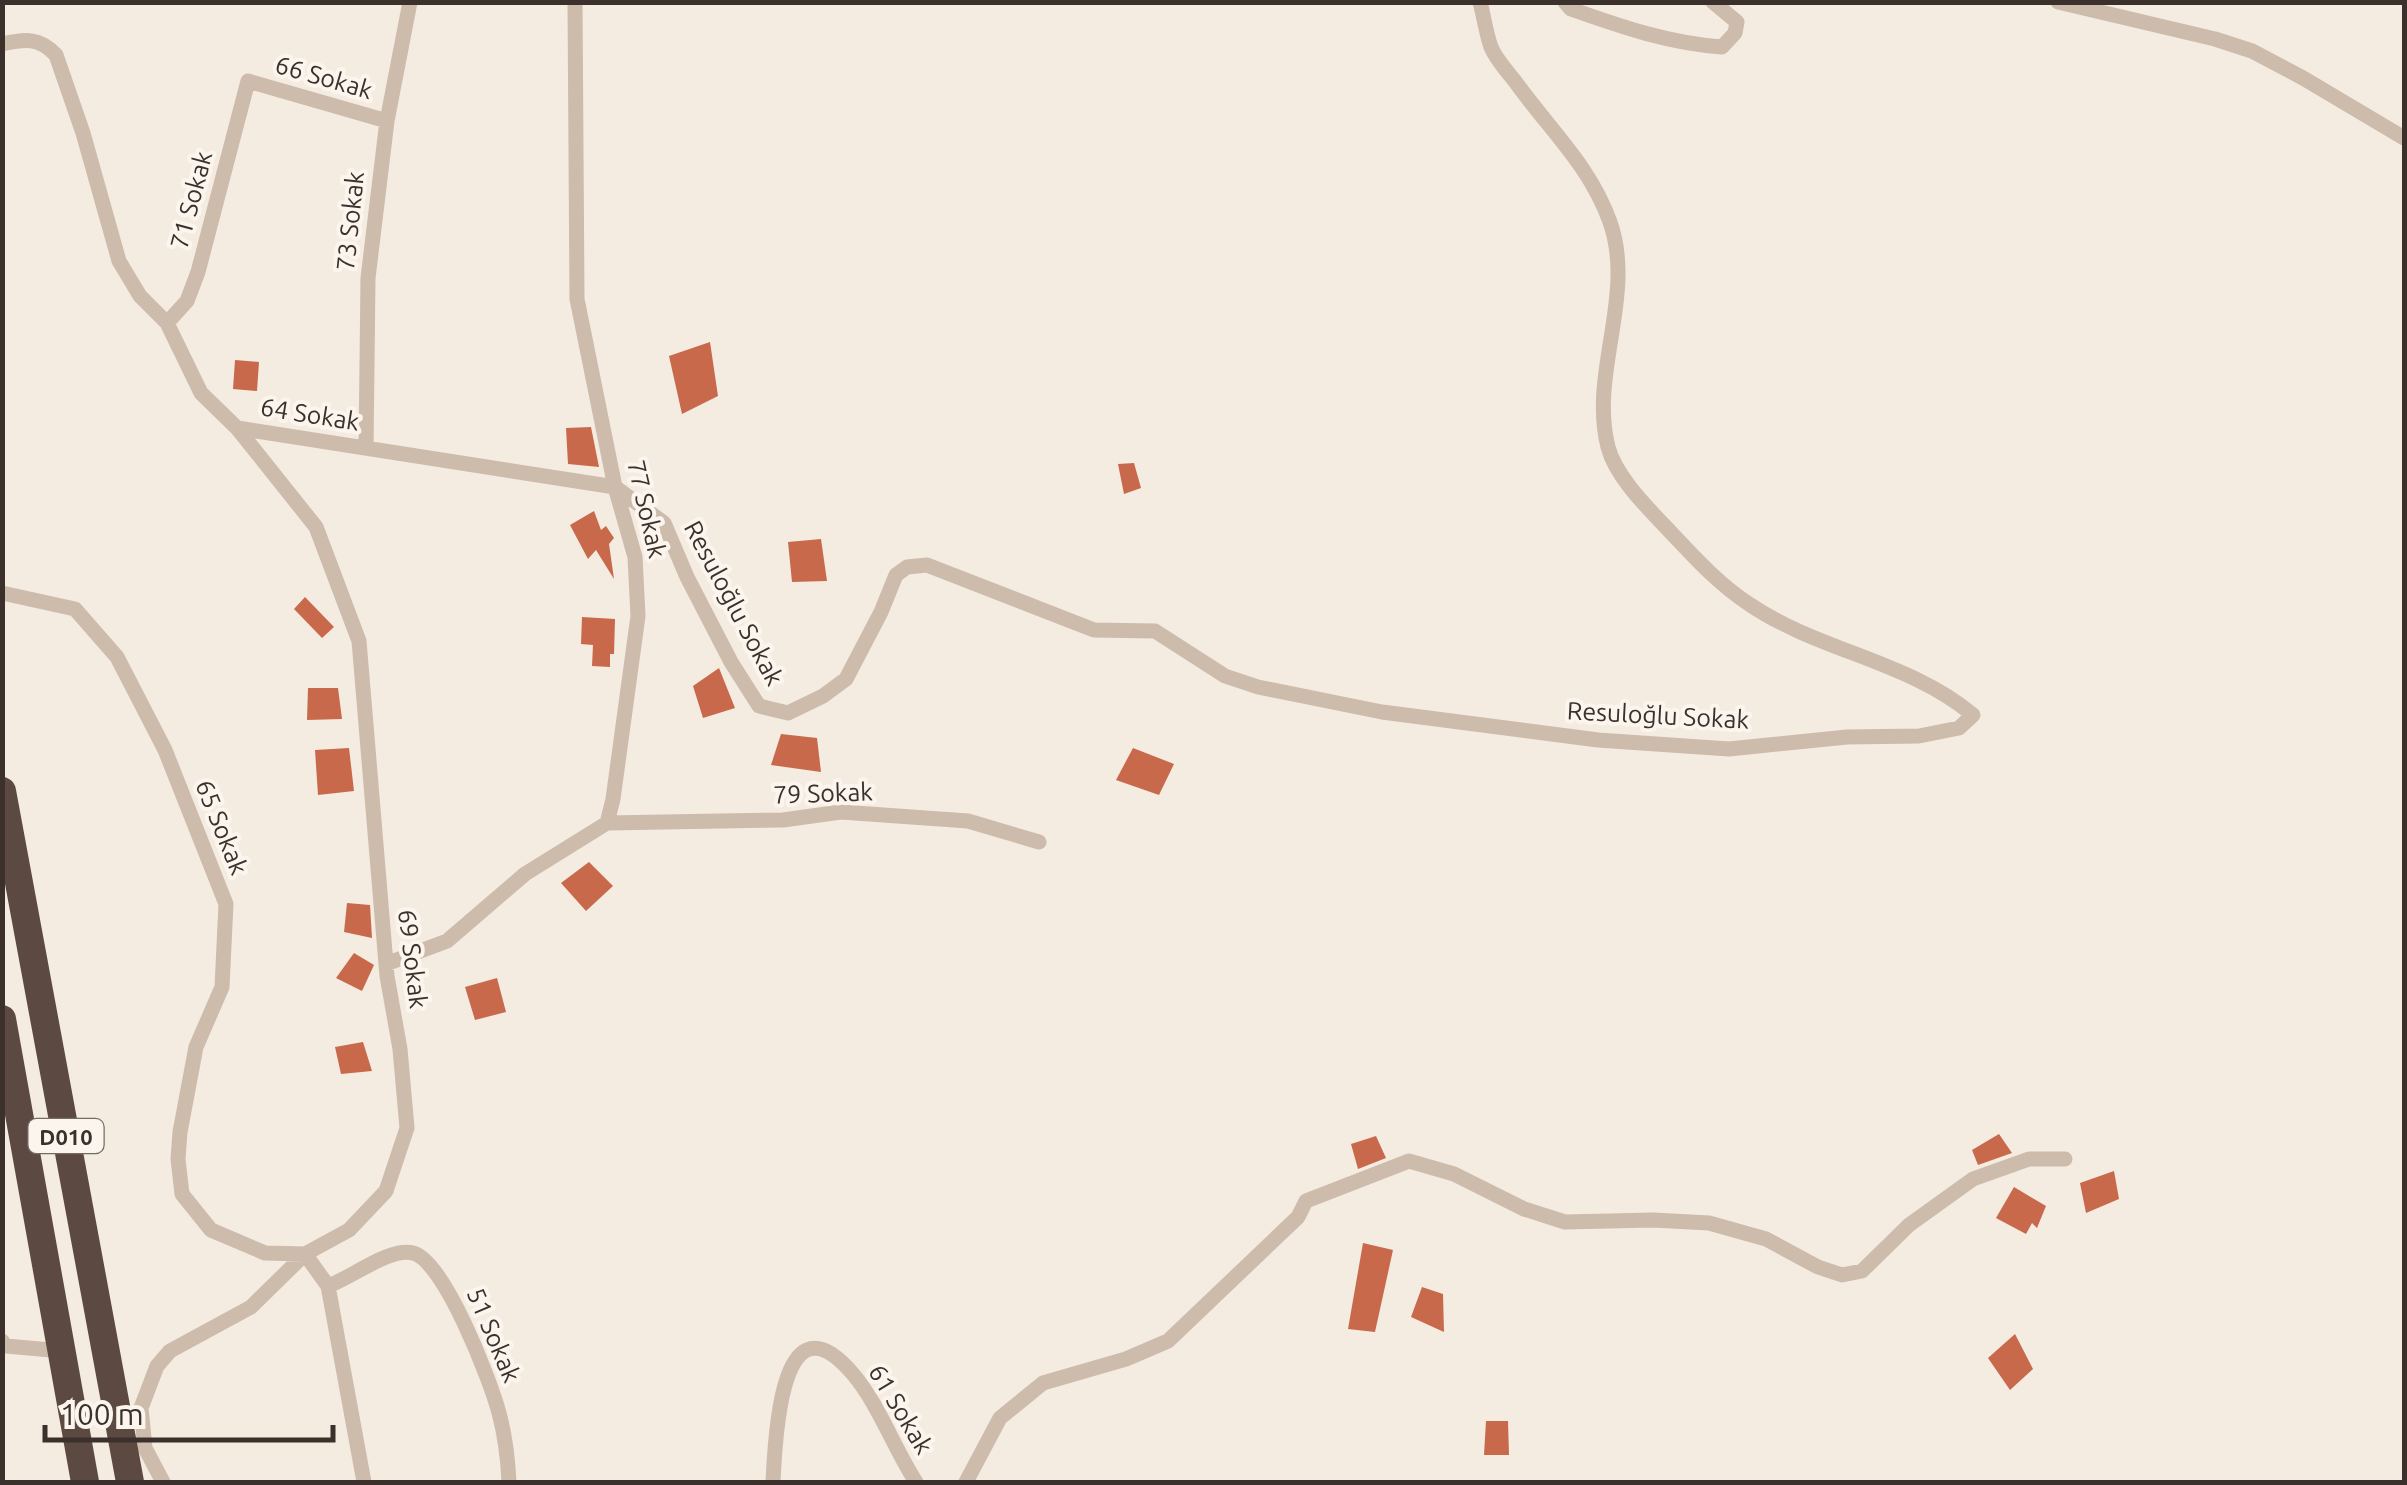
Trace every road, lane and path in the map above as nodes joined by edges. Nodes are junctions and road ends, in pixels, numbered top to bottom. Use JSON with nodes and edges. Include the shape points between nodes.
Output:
{"nodes":[{"id":1,"x":410,"y":2,"type":"edge"},
{"id":2,"x":576,"y":2,"type":"edge"},
{"id":3,"x":1480,"y":2,"type":"edge"},
{"id":4,"x":1565,"y":2,"type":"edge"},
{"id":5,"x":1713,"y":2,"type":"edge"},
{"id":6,"x":2058,"y":2,"type":"edge"},
{"id":7,"x":2,"y":44,"type":"edge"},
{"id":8,"x":248,"y":81,"type":"joint"},
{"id":9,"x":387,"y":120,"type":"junction"},
{"id":10,"x":2404,"y":138,"type":"edge"},
{"id":11,"x":166,"y":323,"type":"junction"},
{"id":12,"x":238,"y":428,"type":"junction"},
{"id":13,"x":366,"y":448,"type":"junction"},
{"id":14,"x":615,"y":486,"type":"junction"},
{"id":15,"x":2,"y":594,"type":"edge"},
{"id":16,"x":2,"y":790,"type":"edge"},
{"id":17,"x":607,"y":823,"type":"junction"},
{"id":18,"x":1039,"y":842,"type":"dead end"},
{"id":19,"x":386,"y":964,"type":"junction"},
{"id":20,"x":2,"y":1018,"type":"edge"},
{"id":21,"x":2065,"y":1159,"type":"dead end"},
{"id":22,"x":305,"y":1254,"type":"junction"},
{"id":23,"x":328,"y":1286,"type":"junction"},
{"id":24,"x":2,"y":1341,"type":"edge"},
{"id":25,"x":62,"y":1351,"type":"junction"},
{"id":26,"x":86,"y":1482,"type":"edge"},
{"id":27,"x":130,"y":1482,"type":"edge"},
{"id":28,"x":163,"y":1482,"type":"edge"},
{"id":29,"x":364,"y":1482,"type":"edge"},
{"id":30,"x":508,"y":1482,"type":"edge"},
{"id":31,"x":773,"y":1482,"type":"edge"},
{"id":32,"x":916,"y":1482,"type":"edge"},
{"id":33,"x":966,"y":1482,"type":"edge"}],
"edges":[{"from":1,"to":9,"type":"street","name":"73 Sokak"},
{"from":2,"to":14,"type":"street","name":"77 Sokak","via":[[577,299]]},
{"from":3,"to":14,"type":"street","name":"Resuloğlu Sokak","via":[[1492,49],[1584,167],[1610,222],[1618,254],[1616,306],[1602,418],[1609,453],[1640,500],[1749,604],[1947,694],[1973,715],[1959,728],[1729,749],[1382,712],[1258,687],[1225,676],[1155,631],[1094,630],[926,565],[896,575],[846,679],[788,714],[760,706],[731,662],[664,523]]},
{"from":4,"to":5,"type":"street","via":[[1640,34],[1722,47],[1737,22]]},
{"from":6,"to":10,"type":"street","via":[[2252,51]]},
{"from":7,"to":11,"type":"street","name":"64 Sokak","via":[[24,38],[56,55],[119,262]]},
{"from":8,"to":9,"type":"street","name":"66 Sokak"},
{"from":8,"to":11,"type":"street","name":"71 Sokak","via":[[198,272],[187,301]]},
{"from":9,"to":13,"type":"street","name":"73 Sokak","via":[[368,278]]},
{"from":11,"to":12,"type":"street","name":"64 Sokak","via":[[202,393]]},
{"from":12,"to":13,"type":"street","name":"64 Sokak"},
{"from":12,"to":19,"type":"street","name":"69 Sokak","via":[[316,527],[359,641]]},
{"from":13,"to":14,"type":"street","name":"64 Sokak"},
{"from":14,"to":17,"type":"street","name":"77 Sokak","via":[[635,557],[638,616]]},
{"from":15,"to":22,"type":"street","name":"65 Sokak","via":[[74,609],[117,656],[165,750],[226,904],[222,987],[196,1047],[180,1132],[182,1194],[211,1230],[265,1253]]},
{"from":16,"to":27,"type":"highway","number":"D010"},
{"from":17,"to":18,"type":"street","name":"79 Sokak","via":[[783,820],[840,812],[968,821]]},
{"from":17,"to":19,"type":"street","via":[[525,874],[447,940]]},
{"from":19,"to":22,"type":"street","name":"69 Sokak","via":[[407,1128],[398,1163],[386,1190],[349,1230]]},
{"from":20,"to":25,"type":"highway","number":"D010"},
{"from":21,"to":33,"type":"street","via":[[2028,1158],[1973,1179],[1909,1225],[1862,1271],[1842,1275],[1766,1239],[1709,1223],[1565,1222],[1409,1161],[1306,1201],[1168,1341],[1043,1383],[1000,1418]]},
{"from":22,"to":23,"type":"street"},
{"from":22,"to":28,"type":"street","name":"69 Sokak","via":[[252,1307],[170,1351],[157,1366],[141,1408],[144,1448]]},
{"from":23,"to":29,"type":"street"},
{"from":23,"to":30,"type":"street","name":"51 Sokak","via":[[394,1253],[414,1253],[428,1262],[451,1293],[499,1413]]},
{"from":24,"to":25,"type":"street"},
{"from":25,"to":26,"type":"highway","number":"D010"},
{"from":31,"to":32,"type":"street","name":"61 Sokak","via":[[784,1382],[796,1356],[807,1350],[836,1356],[855,1377]]}]}
